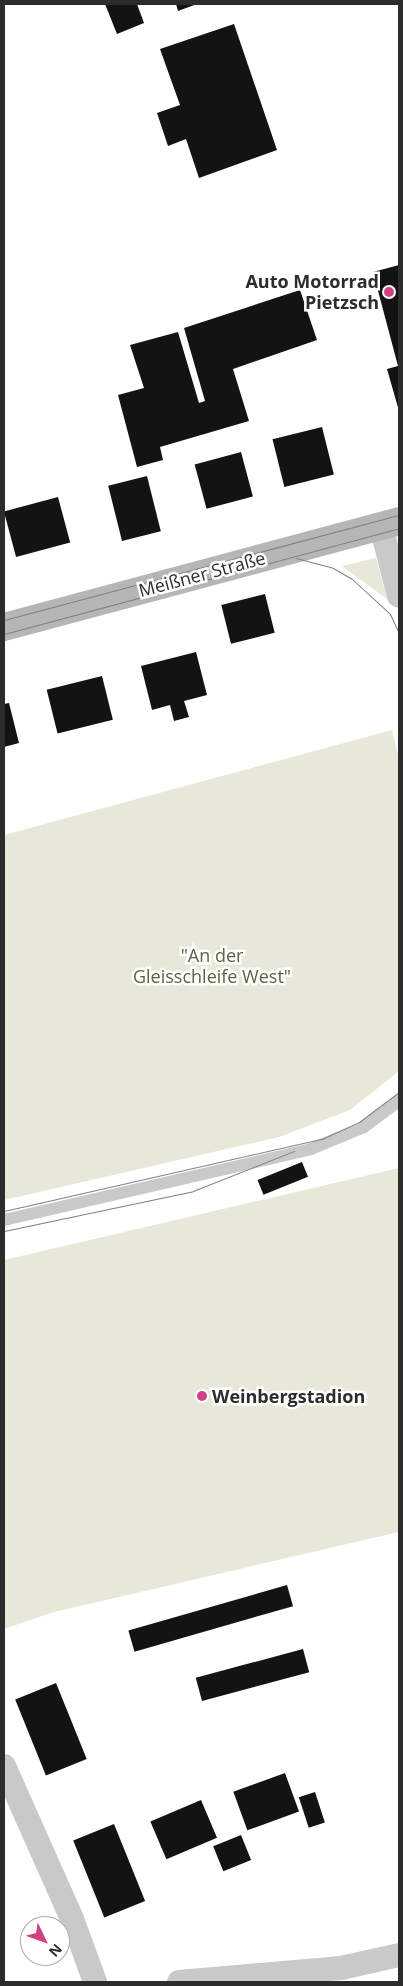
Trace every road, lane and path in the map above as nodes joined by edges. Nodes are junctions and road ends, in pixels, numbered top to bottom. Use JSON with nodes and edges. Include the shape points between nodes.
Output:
{"nodes":[{"id":1,"x":390,"y":523,"type":"edge"},
{"id":2,"x":399,"y":596,"type":"edge"},
{"id":3,"x":4,"y":627,"type":"edge"},
{"id":4,"x":399,"y":1101,"type":"edge"},
{"id":5,"x":4,"y":1220,"type":"edge"},
{"id":6,"x":4,"y":1766,"type":"edge"},
{"id":7,"x":399,"y":1955,"type":"edge"},
{"id":8,"x":95,"y":1982,"type":"edge"},
{"id":9,"x":178,"y":1982,"type":"edge"}],
"edges":[{"from":1,"to":2,"type":"street"},
{"from":1,"to":3,"type":"main road","name":"Meißner Straße"},
{"from":4,"to":5,"type":"lane","via":[[364,1127],[311,1149]]},
{"from":6,"to":8,"type":"street","via":[[72,1919]]},
{"from":7,"to":9,"type":"street","via":[[341,1968]]}]}
